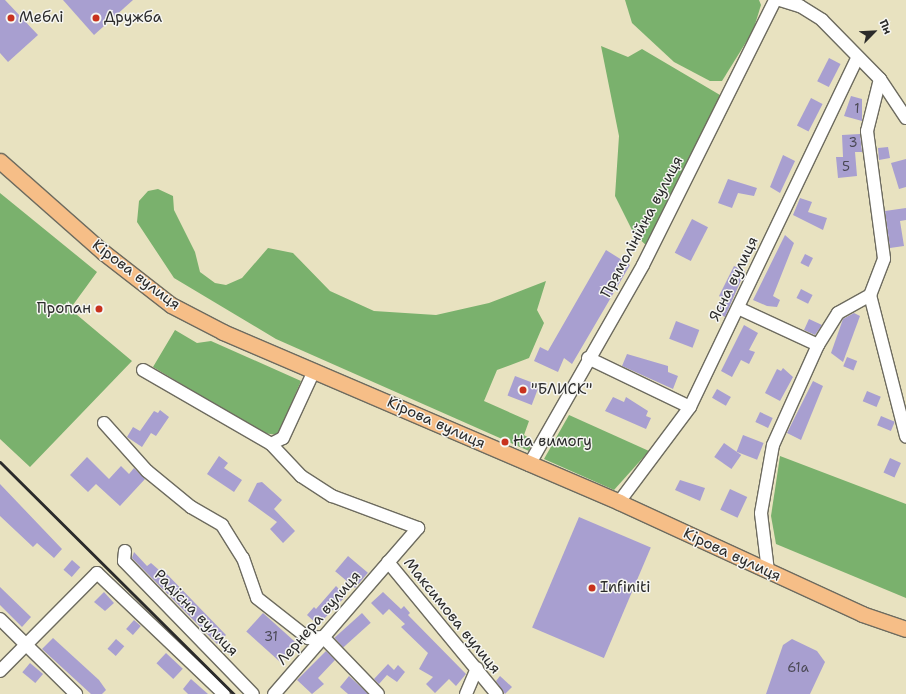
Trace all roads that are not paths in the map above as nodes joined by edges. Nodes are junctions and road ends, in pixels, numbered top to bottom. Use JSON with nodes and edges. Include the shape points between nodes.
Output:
{"nodes":[{"id":1,"x":776,"y":0,"type":"edge"},
{"id":2,"x":780,"y":0,"type":"edge"},
{"id":3,"x":857,"y":58,"type":"junction"},
{"id":4,"x":880,"y":79,"type":"junction"},
{"id":5,"x":906,"y":118,"type":"edge"},
{"id":6,"x":0,"y":161,"type":"edge"},
{"id":7,"x":870,"y":295,"type":"junction"},
{"id":8,"x":738,"y":308,"type":"junction"},
{"id":9,"x":818,"y":345,"type":"junction"},
{"id":10,"x":588,"y":358,"type":"junction"},
{"id":11,"x":143,"y":370,"type":"dead end"},
{"id":12,"x":314,"y":370,"type":"junction"},
{"id":13,"x":690,"y":407,"type":"junction"},
{"id":14,"x":104,"y":423,"type":"dead end"},
{"id":15,"x":906,"y":436,"type":"edge"},
{"id":16,"x":271,"y":444,"type":"junction"},
{"id":17,"x":529,"y":465,"type":"junction"},
{"id":18,"x":618,"y":502,"type":"junction"},
{"id":19,"x":125,"y":551,"type":"dead end"},
{"id":20,"x":388,"y":562,"type":"junction"},
{"id":21,"x":768,"y":571,"type":"junction"},
{"id":22,"x":0,"y":619,"type":"edge"},
{"id":23,"x":906,"y":629,"type":"edge"},
{"id":24,"x":323,"y":637,"type":"junction"},
{"id":25,"x":26,"y":645,"type":"junction"},
{"id":26,"x":477,"y":668,"type":"junction"},
{"id":27,"x":0,"y":671,"type":"edge"},
{"id":28,"x":76,"y":694,"type":"edge"},
{"id":29,"x":224,"y":694,"type":"edge"},
{"id":30,"x":253,"y":694,"type":"edge"},
{"id":31,"x":274,"y":694,"type":"edge"},
{"id":32,"x":378,"y":694,"type":"edge"},
{"id":33,"x":466,"y":694,"type":"edge"},
{"id":34,"x":496,"y":694,"type":"edge"}],
"edges":[{"from":1,"to":10,"type":"street","name":"Прямолінійна вулиця","via":[[643,265]]},
{"from":2,"to":3,"type":"street","via":[[800,6],[822,20]]},
{"from":3,"to":4,"type":"street"},
{"from":3,"to":8,"type":"street","name":"Ясна вулиця"},
{"from":4,"to":5,"type":"street"},
{"from":4,"to":7,"type":"street","via":[[867,131],[884,259]]},
{"from":6,"to":12,"type":"main road","name":"Кірова вулиця","via":[[102,252],[171,305],[223,332]]},
{"from":7,"to":9,"type":"street","via":[[838,313]]},
{"from":7,"to":15,"type":"street"},
{"from":8,"to":9,"type":"street"},
{"from":8,"to":13,"type":"street","name":"Ясна вулиця"},
{"from":9,"to":21,"type":"street","via":[[773,445],[761,513]]},
{"from":10,"to":13,"type":"street"},
{"from":10,"to":17,"type":"street","name":"Прямолінійна вулиця"},
{"from":11,"to":16,"type":"street","name":"Максимова вулиця"},
{"from":12,"to":16,"type":"street","via":[[283,438]]},
{"from":12,"to":17,"type":"main road","name":"Кірова вулиця"},
{"from":13,"to":18,"type":"street","name":"Ясна вулиця"},
{"from":14,"to":24,"type":"street","via":[[146,472],[191,507],[222,525],[242,558],[257,598],[308,638]]},
{"from":16,"to":20,"type":"street","name":"Максимова вулиця","via":[[301,476],[332,496],[418,528]]},
{"from":17,"to":18,"type":"main road","name":"Кірова вулиця"},
{"from":18,"to":21,"type":"main road","name":"Кірова вулиця"},
{"from":19,"to":30,"type":"street","name":"Радісна вулиця","via":[[124,561]]},
{"from":20,"to":24,"type":"street","name":"Лернера вулиця"},
{"from":20,"to":26,"type":"street","name":"Максимова вулиця"},
{"from":21,"to":23,"type":"main road","name":"Кірова вулиця","via":[[862,614]]},
{"from":22,"to":25,"type":"street"},
{"from":24,"to":31,"type":"street","name":"Лернера вулиця"},
{"from":24,"to":32,"type":"street"},
{"from":25,"to":27,"type":"street"},
{"from":25,"to":28,"type":"street"},
{"from":25,"to":29,"type":"street","via":[[97,573]]},
{"from":26,"to":33,"type":"street"},
{"from":26,"to":34,"type":"street","name":"Максимова вулиця"}]}
